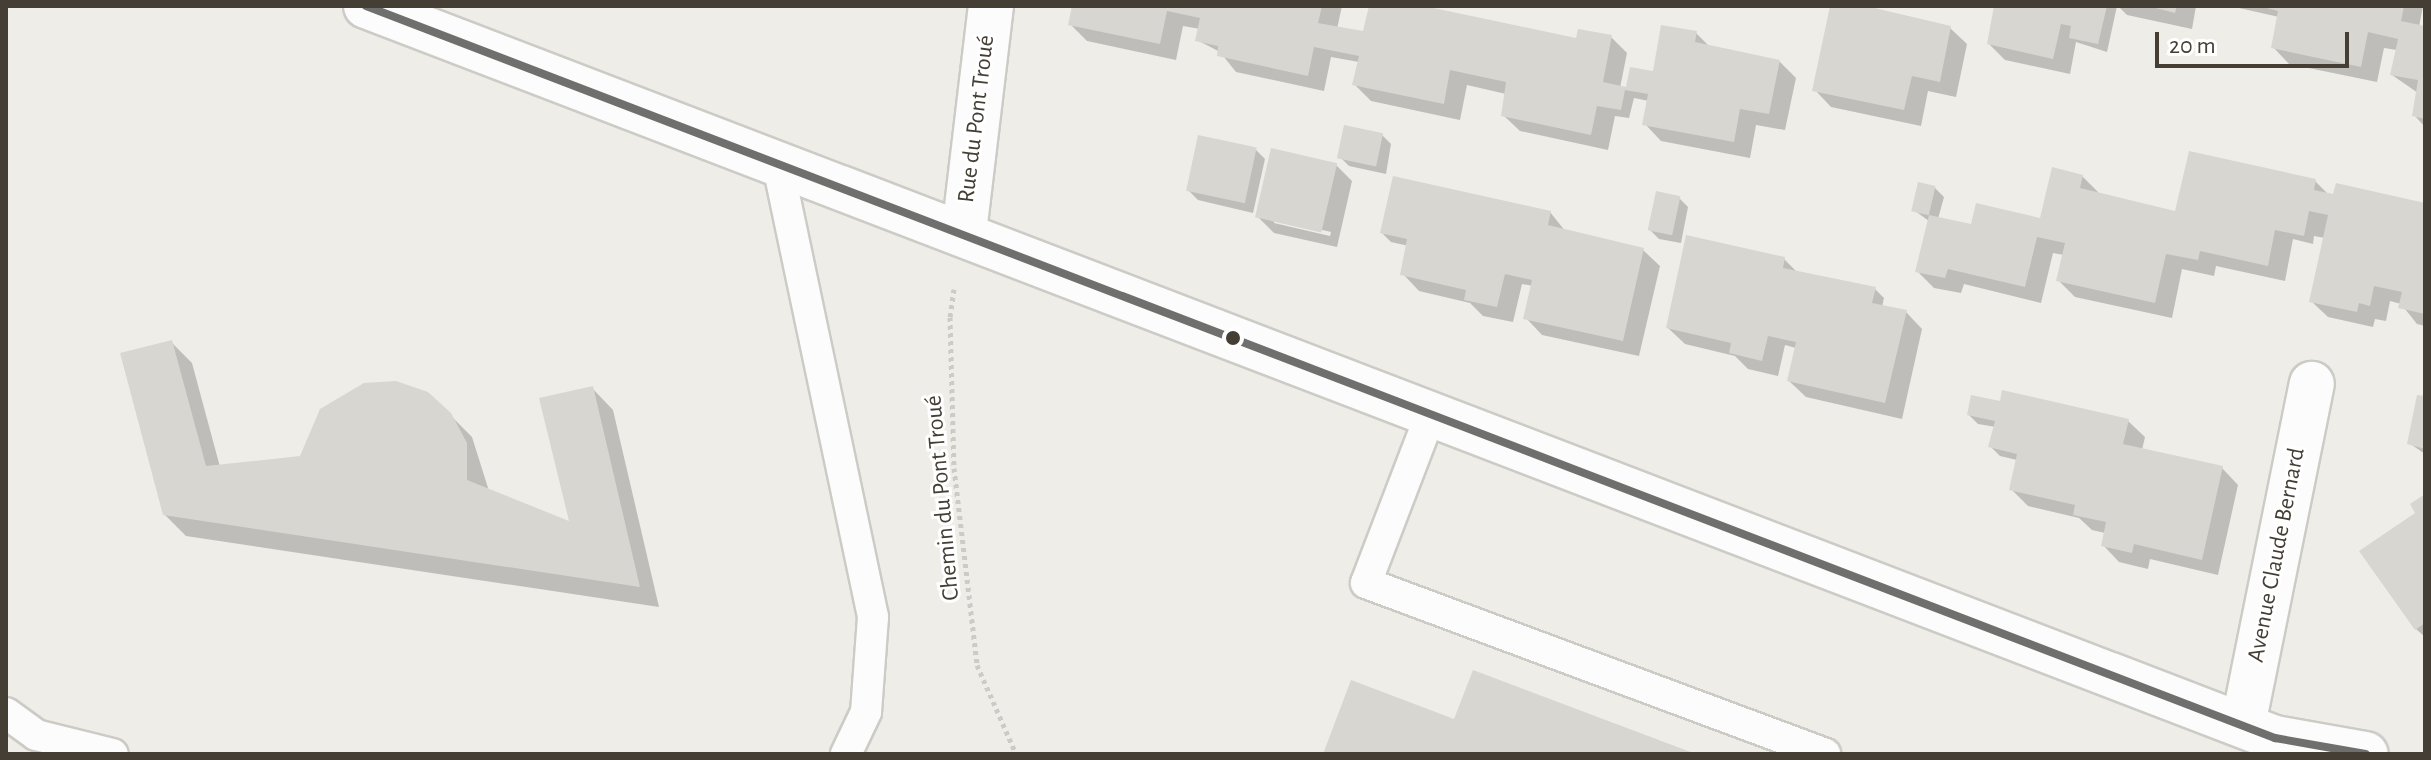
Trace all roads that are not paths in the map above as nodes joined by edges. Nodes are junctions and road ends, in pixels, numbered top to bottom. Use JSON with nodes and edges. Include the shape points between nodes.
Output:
{"nodes":[{"id":1,"x":366,"y":6,"type":"edge"},
{"id":2,"x":991,"y":6,"type":"edge"},
{"id":3,"x":777,"y":161,"type":"junction"},
{"id":4,"x":964,"y":232,"type":"junction"},
{"id":5,"x":2312,"y":384,"type":"dead end"},
{"id":6,"x":1432,"y":411,"type":"junction"},
{"id":7,"x":6,"y":713,"type":"edge"},
{"id":8,"x":2269,"y":739,"type":"edge"},
{"id":9,"x":113,"y":754,"type":"edge"},
{"id":10,"x":846,"y":754,"type":"edge"},
{"id":11,"x":1825,"y":754,"type":"edge"},
{"id":12,"x":2366,"y":754,"type":"edge"}],
"edges":[{"from":1,"to":3,"type":"street"},
{"from":2,"to":4,"type":"street","name":"Rue du Pont Troué"},
{"from":3,"to":4,"type":"street"},
{"from":3,"to":10,"type":"lane","via":[[873,617],[866,712]]},
{"from":4,"to":6,"type":"street"},
{"from":5,"to":8,"type":"street","name":"Avenue Claude Bernard"},
{"from":6,"to":8,"type":"street"},
{"from":6,"to":11,"type":"lane","via":[[1366,583]]},
{"from":7,"to":9,"type":"lane","via":[[36,735]]},
{"from":8,"to":12,"type":"street"}]}
